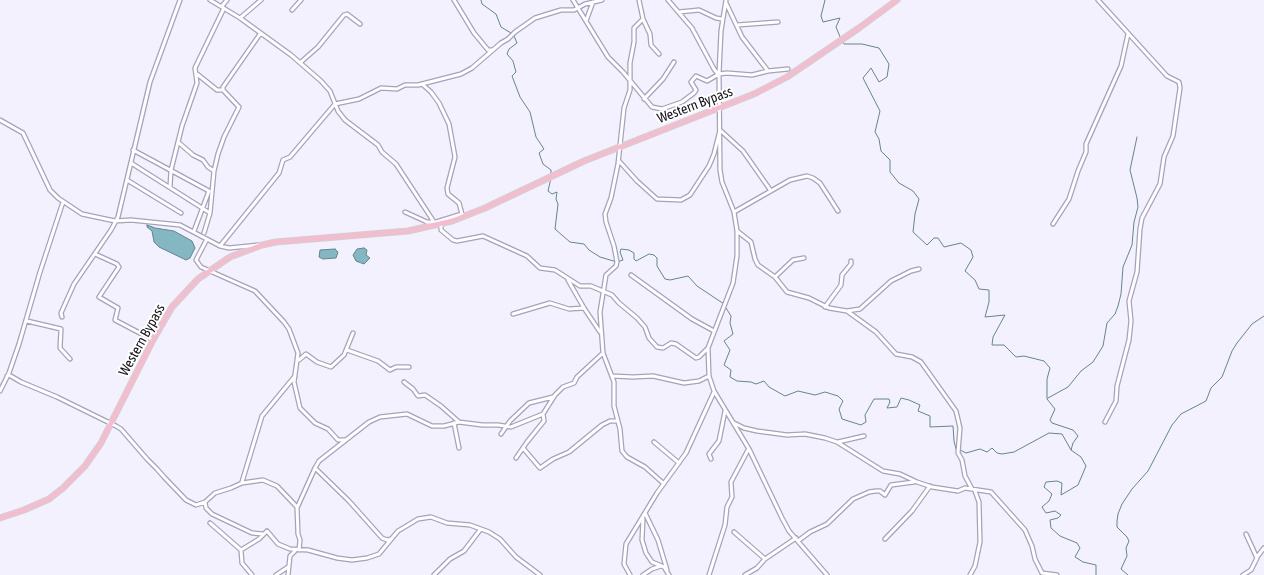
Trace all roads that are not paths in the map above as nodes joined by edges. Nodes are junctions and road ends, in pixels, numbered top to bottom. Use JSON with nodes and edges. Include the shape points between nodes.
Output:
{"nodes":[{"id":1,"x":180,"y":0,"type":"edge"},
{"id":2,"x":210,"y":0,"type":"edge"},
{"id":3,"x":226,"y":0,"type":"edge"},
{"id":4,"x":260,"y":0,"type":"edge"},
{"id":5,"x":301,"y":0,"type":"edge"},
{"id":6,"x":454,"y":0,"type":"edge"},
{"id":7,"x":574,"y":0,"type":"edge"},
{"id":8,"x":602,"y":0,"type":"edge"},
{"id":9,"x":639,"y":0,"type":"edge"},
{"id":10,"x":668,"y":0,"type":"edge"},
{"id":11,"x":897,"y":0,"type":"edge"},
{"id":12,"x":1098,"y":0,"type":"edge"},
{"id":13,"x":725,"y":1,"type":"edge"},
{"id":14,"x":594,"y":2,"type":"junction"},
{"id":15,"x":223,"y":7,"type":"junction"},
{"id":16,"x":578,"y":8,"type":"junction"},
{"id":17,"x":292,"y":10,"type":"dead end"},
{"id":18,"x":679,"y":12,"type":"junction"},
{"id":19,"x":240,"y":18,"type":"junction"},
{"id":20,"x":643,"y":19,"type":"junction"},
{"id":21,"x":722,"y":19,"type":"junction"},
{"id":22,"x":586,"y":22,"type":"junction"},
{"id":23,"x":778,"y":22,"type":"dead end"},
{"id":24,"x":360,"y":24,"type":"dead end"},
{"id":25,"x":737,"y":25,"type":"junction"},
{"id":26,"x":1128,"y":33,"type":"junction"},
{"id":27,"x":260,"y":34,"type":"junction"},
{"id":28,"x":492,"y":50,"type":"junction"},
{"id":29,"x":658,"y":54,"type":"dead end"},
{"id":30,"x":298,"y":62,"type":"junction"},
{"id":31,"x":674,"y":62,"type":"dead end"},
{"id":32,"x":788,"y":69,"type":"dead end"},
{"id":33,"x":768,"y":71,"type":"junction"},
{"id":34,"x":197,"y":74,"type":"junction"},
{"id":35,"x":719,"y":74,"type":"junction"},
{"id":36,"x":630,"y":82,"type":"junction"},
{"id":37,"x":422,"y":84,"type":"junction"},
{"id":38,"x":223,"y":90,"type":"junction"},
{"id":39,"x":644,"y":99,"type":"junction"},
{"id":40,"x":335,"y":104,"type":"junction"},
{"id":41,"x":720,"y":108,"type":"junction"},
{"id":42,"x":0,"y":120,"type":"edge"},
{"id":43,"x":720,"y":130,"type":"junction"},
{"id":44,"x":178,"y":142,"type":"junction"},
{"id":45,"x":621,"y":145,"type":"junction"},
{"id":46,"x":133,"y":150,"type":"junction"},
{"id":47,"x":619,"y":161,"type":"junction"},
{"id":48,"x":131,"y":163,"type":"junction"},
{"id":49,"x":172,"y":170,"type":"junction"},
{"id":50,"x":214,"y":171,"type":"junction"},
{"id":51,"x":127,"y":180,"type":"junction"},
{"id":52,"x":170,"y":187,"type":"junction"},
{"id":53,"x":771,"y":191,"type":"junction"},
{"id":54,"x":63,"y":202,"type":"junction"},
{"id":55,"x":202,"y":208,"type":"junction"},
{"id":56,"x":838,"y":211,"type":"dead end"},
{"id":57,"x":405,"y":212,"type":"dead end"},
{"id":58,"x":734,"y":212,"type":"junction"},
{"id":59,"x":181,"y":213,"type":"dead end"},
{"id":60,"x":210,"y":214,"type":"junction"},
{"id":61,"x":115,"y":221,"type":"junction"},
{"id":62,"x":434,"y":222,"type":"junction"},
{"id":63,"x":441,"y":224,"type":"junction"},
{"id":64,"x":1053,"y":224,"type":"dead end"},
{"id":65,"x":737,"y":230,"type":"junction"},
{"id":66,"x":195,"y":232,"type":"junction"},
{"id":67,"x":204,"y":233,"type":"junction"},
{"id":68,"x":208,"y":239,"type":"junction"},
{"id":69,"x":262,"y":245,"type":"junction"},
{"id":70,"x":220,"y":246,"type":"junction"},
{"id":71,"x":95,"y":254,"type":"junction"},
{"id":72,"x":804,"y":258,"type":"dead end"},
{"id":73,"x":851,"y":261,"type":"dead end"},
{"id":74,"x":919,"y":269,"type":"dead end"},
{"id":75,"x":208,"y":270,"type":"junction"},
{"id":76,"x":631,"y":275,"type":"dead end"},
{"id":77,"x":775,"y":277,"type":"junction"},
{"id":78,"x":567,"y":278,"type":"junction"},
{"id":79,"x":603,"y":292,"type":"junction"},
{"id":80,"x":825,"y":307,"type":"junction"},
{"id":81,"x":584,"y":308,"type":"junction"},
{"id":82,"x":847,"y":311,"type":"junction"},
{"id":83,"x":513,"y":314,"type":"dead end"},
{"id":84,"x":62,"y":317,"type":"dead end"},
{"id":85,"x":27,"y":321,"type":"junction"},
{"id":86,"x":714,"y":331,"type":"junction"},
{"id":87,"x":354,"y":333,"type":"dead end"},
{"id":88,"x":601,"y":334,"type":"junction"},
{"id":89,"x":152,"y":340,"type":"junction"},
{"id":90,"x":296,"y":345,"type":"junction"},
{"id":91,"x":708,"y":348,"type":"junction"},
{"id":92,"x":347,"y":350,"type":"junction"},
{"id":93,"x":603,"y":353,"type":"junction"},
{"id":94,"x":306,"y":354,"type":"junction"},
{"id":95,"x":70,"y":359,"type":"dead end"},
{"id":96,"x":298,"y":360,"type":"junction"},
{"id":97,"x":409,"y":367,"type":"dead end"},
{"id":98,"x":8,"y":376,"type":"junction"},
{"id":99,"x":295,"y":376,"type":"junction"},
{"id":100,"x":612,"y":376,"type":"junction"},
{"id":101,"x":709,"y":376,"type":"junction"},
{"id":102,"x":404,"y":382,"type":"dead end"},
{"id":103,"x":0,"y":391,"type":"edge"},
{"id":104,"x":714,"y":392,"type":"junction"},
{"id":105,"x":553,"y":397,"type":"junction"},
{"id":106,"x":725,"y":411,"type":"junction"},
{"id":107,"x":543,"y":414,"type":"junction"},
{"id":108,"x":617,"y":421,"type":"junction"},
{"id":109,"x":459,"y":422,"type":"junction"},
{"id":110,"x":732,"y":422,"type":"junction"},
{"id":111,"x":1105,"y":422,"type":"dead end"},
{"id":112,"x":454,"y":423,"type":"junction"},
{"id":113,"x":111,"y":424,"type":"junction"},
{"id":114,"x":505,"y":427,"type":"junction"},
{"id":115,"x":501,"y":434,"type":"dead end"},
{"id":116,"x":864,"y":436,"type":"dead end"},
{"id":117,"x":338,"y":440,"type":"junction"},
{"id":118,"x":346,"y":440,"type":"junction"},
{"id":119,"x":654,"y":442,"type":"dead end"},
{"id":120,"x":837,"y":442,"type":"junction"},
{"id":121,"x":338,"y":448,"type":"junction"},
{"id":122,"x":459,"y":448,"type":"dead end"},
{"id":123,"x":523,"y":448,"type":"junction"},
{"id":124,"x":749,"y":449,"type":"junction"},
{"id":125,"x":516,"y":458,"type":"dead end"},
{"id":126,"x":711,"y":459,"type":"dead end"},
{"id":127,"x":679,"y":463,"type":"junction"},
{"id":128,"x":315,"y":468,"type":"junction"},
{"id":129,"x":905,"y":476,"type":"junction"},
{"id":130,"x":242,"y":482,"type":"junction"},
{"id":131,"x":906,"y":482,"type":"junction"},
{"id":132,"x":916,"y":482,"type":"junction"},
{"id":133,"x":663,"y":483,"type":"junction"},
{"id":134,"x":930,"y":486,"type":"junction"},
{"id":135,"x":973,"y":490,"type":"junction"},
{"id":136,"x":205,"y":502,"type":"junction"},
{"id":137,"x":297,"y":508,"type":"junction"},
{"id":138,"x":645,"y":512,"type":"junction"},
{"id":139,"x":643,"y":516,"type":"junction"},
{"id":140,"x":0,"y":518,"type":"edge"},
{"id":141,"x":210,"y":523,"type":"dead end"},
{"id":142,"x":480,"y":530,"type":"junction"},
{"id":143,"x":734,"y":532,"type":"dead end"},
{"id":144,"x":263,"y":534,"type":"junction"},
{"id":145,"x":1246,"y":534,"type":"dead end"},
{"id":146,"x":392,"y":539,"type":"junction"},
{"id":147,"x":797,"y":539,"type":"junction"},
{"id":148,"x":886,"y":539,"type":"dead end"},
{"id":149,"x":1264,"y":548,"type":"edge"},
{"id":150,"x":241,"y":550,"type":"junction"},
{"id":151,"x":297,"y":550,"type":"junction"},
{"id":152,"x":1257,"y":558,"type":"junction"},
{"id":153,"x":765,"y":559,"type":"junction"},
{"id":154,"x":661,"y":566,"type":"junction"},
{"id":155,"x":288,"y":567,"type":"junction"},
{"id":156,"x":667,"y":570,"type":"junction"},
{"id":157,"x":252,"y":575,"type":"edge"},
{"id":158,"x":276,"y":575,"type":"edge"},
{"id":159,"x":288,"y":575,"type":"edge"},
{"id":160,"x":434,"y":575,"type":"edge"},
{"id":161,"x":540,"y":575,"type":"edge"},
{"id":162,"x":630,"y":575,"type":"edge"},
{"id":163,"x":643,"y":575,"type":"edge"},
{"id":164,"x":669,"y":575,"type":"edge"},
{"id":165,"x":709,"y":575,"type":"edge"},
{"id":166,"x":745,"y":575,"type":"edge"},
{"id":167,"x":827,"y":575,"type":"edge"},
{"id":168,"x":970,"y":575,"type":"edge"},
{"id":169,"x":1058,"y":575,"type":"edge"},
{"id":170,"x":1243,"y":575,"type":"edge"}],
"edges":[{"from":1,"to":46,"type":"street","via":[[150,82]]},
{"from":2,"to":15,"type":"street"},
{"from":3,"to":15,"type":"street"},
{"from":4,"to":19,"type":"street"},
{"from":5,"to":17,"type":"street"},
{"from":6,"to":28,"type":"street","via":[[474,34],[488,50]]},
{"from":7,"to":16,"type":"street"},
{"from":8,"to":14,"type":"street"},
{"from":9,"to":20,"type":"street"},
{"from":10,"to":18,"type":"street"},
{"from":11,"to":41,"type":"main road","name":"Western Bypass","via":[[787,77]]},
{"from":12,"to":26,"type":"street"},
{"from":13,"to":21,"type":"street"},
{"from":13,"to":25,"type":"street"},
{"from":14,"to":16,"type":"street"},
{"from":14,"to":22,"type":"street"},
{"from":15,"to":19,"type":"street"},
{"from":15,"to":34,"type":"street","via":[[195,68]]},
{"from":16,"to":22,"type":"street"},
{"from":16,"to":28,"type":"street","via":[[535,18]]},
{"from":18,"to":21,"type":"street","via":[[699,10]]},
{"from":18,"to":35,"type":"street"},
{"from":19,"to":27,"type":"street"},
{"from":20,"to":29,"type":"street","via":[[651,45]]},
{"from":20,"to":36,"type":"street","via":[[634,28]]},
{"from":21,"to":35,"type":"street"},
{"from":22,"to":36,"type":"street","via":[[608,57]]},
{"from":23,"to":25,"type":"street"},
{"from":24,"to":30,"type":"street","via":[[344,15],[318,47]]},
{"from":25,"to":33,"type":"street","via":[[742,37]]},
{"from":26,"to":64,"type":"street","via":[[1121,66],[1086,144],[1069,199]]},
{"from":26,"to":111,"type":"street","via":[[1167,76],[1179,82],[1180,88],[1173,136],[1164,157],[1160,184],[1142,218],[1137,272],[1129,301],[1129,340],[1116,401]]},
{"from":27,"to":30,"type":"street"},
{"from":27,"to":38,"type":"street"},
{"from":28,"to":37,"type":"street","via":[[462,74]]},
{"from":30,"to":40,"type":"street","via":[[328,88]]},
{"from":31,"to":39,"type":"street"},
{"from":32,"to":33,"type":"street"},
{"from":33,"to":35,"type":"street","via":[[752,75]]},
{"from":34,"to":38,"type":"street","via":[[217,90]]},
{"from":34,"to":44,"type":"street"},
{"from":35,"to":39,"type":"street","via":[[707,81],[696,76],[691,82],[696,90],[672,107],[654,108]]},
{"from":35,"to":41,"type":"street"},
{"from":36,"to":39,"type":"street"},
{"from":36,"to":45,"type":"street"},
{"from":37,"to":40,"type":"street","via":[[405,85],[397,90],[381,88],[359,99]]},
{"from":37,"to":62,"type":"street","via":[[436,98],[449,124],[455,157],[447,191],[459,203],[462,214]]},
{"from":38,"to":50,"type":"street","via":[[239,107],[224,137]]},
{"from":40,"to":62,"type":"street","via":[[345,120],[378,145],[396,164]]},
{"from":40,"to":70,"type":"street","via":[[290,157],[283,160],[279,173]]},
{"from":41,"to":43,"type":"street"},
{"from":41,"to":45,"type":"main road","name":"Western Bypass"},
{"from":42,"to":54,"type":"street","via":[[25,136],[50,190]]},
{"from":43,"to":47,"type":"street","via":[[712,160],[693,191],[684,199],[657,200]]},
{"from":43,"to":53,"type":"street","via":[[744,153]]},
{"from":43,"to":58,"type":"street","via":[[721,177]]},
{"from":44,"to":49,"type":"street"},
{"from":44,"to":50,"type":"street"},
{"from":45,"to":47,"type":"street"},
{"from":45,"to":63,"type":"main road","name":"Western Bypass","via":[[485,208]]},
{"from":46,"to":48,"type":"street"},
{"from":46,"to":49,"type":"street"},
{"from":47,"to":79,"type":"street","via":[[605,218],[617,262],[606,275]]},
{"from":48,"to":51,"type":"street"},
{"from":48,"to":52,"type":"street"},
{"from":49,"to":52,"type":"street"},
{"from":49,"to":55,"type":"street","via":[[209,191]]},
{"from":50,"to":60,"type":"street"},
{"from":51,"to":59,"type":"street"},
{"from":51,"to":61,"type":"street"},
{"from":52,"to":55,"type":"street"},
{"from":53,"to":56,"type":"street","via":[[800,177],[813,178],[820,183]]},
{"from":53,"to":58,"type":"street"},
{"from":54,"to":61,"type":"street","via":[[82,214]]},
{"from":54,"to":85,"type":"street"},
{"from":55,"to":60,"type":"street"},
{"from":55,"to":66,"type":"street"},
{"from":57,"to":62,"type":"street"},
{"from":58,"to":65,"type":"street"},
{"from":60,"to":67,"type":"street"},
{"from":61,"to":66,"type":"street","via":[[180,225]]},
{"from":61,"to":71,"type":"street"},
{"from":63,"to":69,"type":"main road","name":"Western Bypass","via":[[408,231],[296,239]]},
{"from":63,"to":78,"type":"street","via":[[441,230],[453,240],[483,236],[527,256],[540,268],[555,270]]},
{"from":65,"to":77,"type":"street","via":[[749,240],[758,266]]},
{"from":65,"to":86,"type":"street","via":[[734,276]]},
{"from":66,"to":67,"type":"street"},
{"from":66,"to":68,"type":"street"},
{"from":67,"to":68,"type":"street"},
{"from":68,"to":70,"type":"street"},
{"from":68,"to":75,"type":"street","via":[[196,260]]},
{"from":69,"to":70,"type":"street"},
{"from":69,"to":75,"type":"main road","name":"Western Bypass","via":[[230,257]]},
{"from":71,"to":84,"type":"street","via":[[67,297]]},
{"from":71,"to":89,"type":"street","via":[[119,267],[99,297],[118,308],[115,320]]},
{"from":72,"to":77,"type":"street","via":[[793,260]]},
{"from":73,"to":80,"type":"street","via":[[842,275],[841,286]]},
{"from":74,"to":82,"type":"street","via":[[891,281],[860,309]]},
{"from":75,"to":89,"type":"main road","name":"Western Bypass","via":[[172,307]]},
{"from":75,"to":90,"type":"street","via":[[255,291],[284,322]]},
{"from":76,"to":86,"type":"street"},
{"from":77,"to":80,"type":"street","via":[[787,292]]},
{"from":78,"to":79,"type":"street","via":[[580,286],[591,286]]},
{"from":78,"to":81,"type":"street"},
{"from":79,"to":88,"type":"street"},
{"from":79,"to":91,"type":"street","via":[[612,295],[637,318],[657,347],[676,344],[696,358]]},
{"from":80,"to":82,"type":"street"},
{"from":81,"to":83,"type":"street","via":[[569,309],[550,303]]},
{"from":81,"to":88,"type":"street"},
{"from":82,"to":135,"type":"street","via":[[876,332],[896,354],[921,362],[944,393],[959,420],[958,453]]},
{"from":85,"to":95,"type":"street","via":[[61,329],[60,348]]},
{"from":85,"to":98,"type":"street"},
{"from":86,"to":91,"type":"street"},
{"from":87,"to":92,"type":"street"},
{"from":88,"to":93,"type":"street"},
{"from":89,"to":113,"type":"main road","name":"Western Bypass"},
{"from":90,"to":94,"type":"street"},
{"from":90,"to":96,"type":"street"},
{"from":91,"to":101,"type":"street"},
{"from":92,"to":94,"type":"street","via":[[331,367]]},
{"from":92,"to":97,"type":"street","via":[[378,361],[390,370]]},
{"from":93,"to":100,"type":"street"},
{"from":93,"to":105,"type":"street","via":[[574,382]]},
{"from":94,"to":96,"type":"street"},
{"from":96,"to":99,"type":"street"},
{"from":98,"to":103,"type":"street"},
{"from":98,"to":113,"type":"street"},
{"from":99,"to":117,"type":"street","via":[[296,392],[303,411]]},
{"from":99,"to":130,"type":"street","via":[[262,416]]},
{"from":100,"to":101,"type":"street","via":[[653,376],[684,383]]},
{"from":100,"to":108,"type":"street"},
{"from":101,"to":104,"type":"street"},
{"from":102,"to":109,"type":"street","via":[[418,396],[425,395]]},
{"from":104,"to":106,"type":"street"},
{"from":104,"to":127,"type":"street","via":[[690,447]]},
{"from":105,"to":107,"type":"street"},
{"from":105,"to":114,"type":"street","via":[[529,403]]},
{"from":106,"to":110,"type":"street"},
{"from":106,"to":126,"type":"street","via":[[719,441],[709,454]]},
{"from":107,"to":114,"type":"street","via":[[511,428]]},
{"from":107,"to":123,"type":"street","via":[[544,421]]},
{"from":108,"to":123,"type":"street","via":[[602,424],[569,452],[540,468]]},
{"from":108,"to":133,"type":"street","via":[[624,454],[645,466]]},
{"from":109,"to":112,"type":"street"},
{"from":109,"to":114,"type":"street"},
{"from":110,"to":120,"type":"street","via":[[752,430],[803,434]]},
{"from":110,"to":124,"type":"street"},
{"from":112,"to":118,"type":"street","via":[[432,426],[404,414],[370,422]]},
{"from":112,"to":122,"type":"street"},
{"from":113,"to":136,"type":"street","via":[[121,429],[186,500],[196,505]]},
{"from":113,"to":140,"type":"main road","name":"Western Bypass","via":[[85,466],[63,488],[49,499]]},
{"from":114,"to":115,"type":"street"},
{"from":116,"to":120,"type":"street"},
{"from":117,"to":118,"type":"street"},
{"from":117,"to":121,"type":"street"},
{"from":118,"to":121,"type":"street"},
{"from":119,"to":127,"type":"street"},
{"from":120,"to":129,"type":"street","via":[[874,466]]},
{"from":121,"to":128,"type":"street","via":[[319,461]]},
{"from":123,"to":125,"type":"street"},
{"from":124,"to":147,"type":"street","via":[[782,518]]},
{"from":124,"to":165,"type":"street","via":[[731,482],[732,497]]},
{"from":127,"to":133,"type":"street"},
{"from":128,"to":137,"type":"street"},
{"from":128,"to":146,"type":"street","via":[[382,538]]},
{"from":129,"to":131,"type":"street"},
{"from":129,"to":132,"type":"street"},
{"from":130,"to":136,"type":"street","via":[[215,492]]},
{"from":130,"to":137,"type":"street","via":[[258,479],[274,484]]},
{"from":131,"to":132,"type":"street"},
{"from":131,"to":147,"type":"street","via":[[891,485],[885,495],[876,491],[854,499],[827,524]]},
{"from":132,"to":134,"type":"street"},
{"from":133,"to":138,"type":"street"},
{"from":134,"to":135,"type":"street"},
{"from":134,"to":148,"type":"street"},
{"from":135,"to":168,"type":"street","via":[[979,502],[980,542]]},
{"from":135,"to":169,"type":"street","via":[[989,491],[997,498],[1025,530],[1042,573]]},
{"from":136,"to":144,"type":"street","via":[[212,514],[252,534]]},
{"from":137,"to":151,"type":"street","via":[[300,540]]},
{"from":138,"to":139,"type":"street"},
{"from":138,"to":156,"type":"street"},
{"from":139,"to":154,"type":"street","via":[[642,544],[649,559]]},
{"from":139,"to":162,"type":"street","via":[[626,544],[624,564]]},
{"from":141,"to":150,"type":"street"},
{"from":142,"to":146,"type":"street","via":[[470,525],[425,517],[398,531]]},
{"from":142,"to":160,"type":"street","via":[[464,551]]},
{"from":142,"to":161,"type":"street","via":[[500,539],[516,557]]},
{"from":143,"to":153,"type":"street"},
{"from":144,"to":150,"type":"street"},
{"from":144,"to":151,"type":"street","via":[[267,531],[278,544]]},
{"from":145,"to":152,"type":"street"},
{"from":146,"to":151,"type":"street","via":[[383,550],[367,558],[349,560]]},
{"from":147,"to":153,"type":"street"},
{"from":147,"to":167,"type":"street"},
{"from":149,"to":152,"type":"street"},
{"from":150,"to":157,"type":"street","via":[[242,563]]},
{"from":151,"to":155,"type":"street","via":[[290,556]]},
{"from":152,"to":170,"type":"street","via":[[1251,570]]},
{"from":153,"to":166,"type":"street"},
{"from":154,"to":156,"type":"street"},
{"from":154,"to":163,"type":"street"},
{"from":155,"to":158,"type":"street"},
{"from":155,"to":159,"type":"street"},
{"from":156,"to":164,"type":"street"}]}
